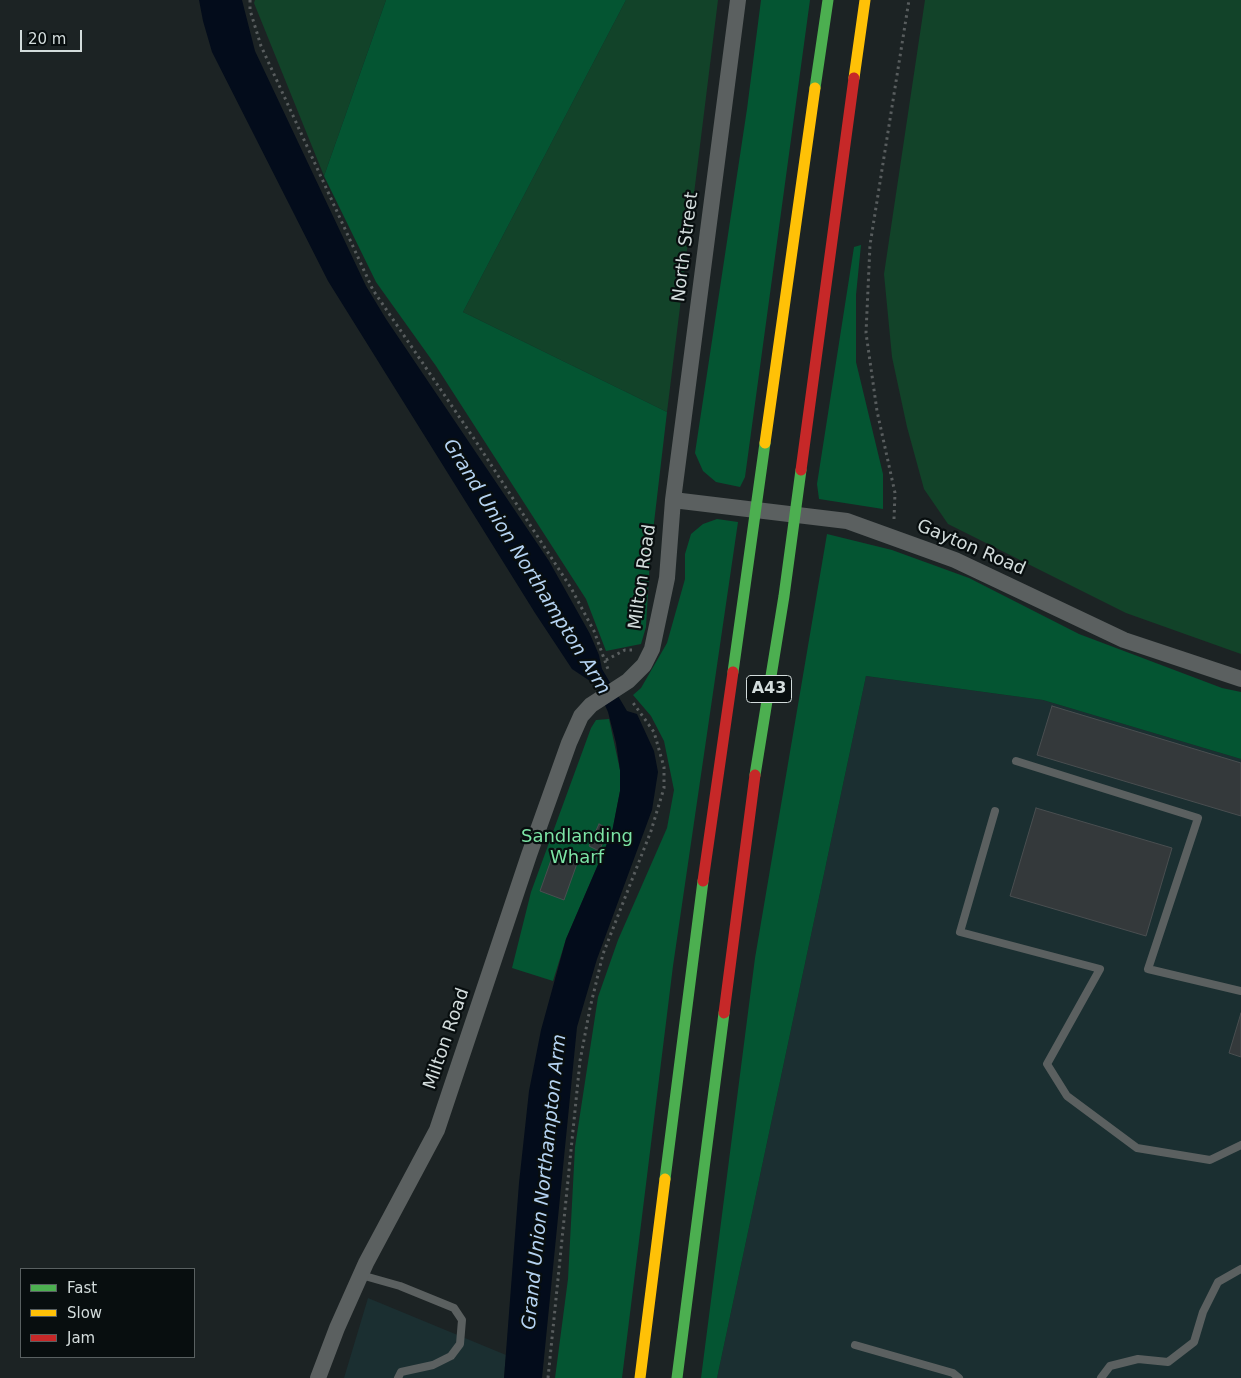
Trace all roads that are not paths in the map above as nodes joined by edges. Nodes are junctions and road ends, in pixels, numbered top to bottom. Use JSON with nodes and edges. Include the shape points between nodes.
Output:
{"nodes":[{"id":1,"x":738,"y":0,"type":"edge"},
{"id":2,"x":828,"y":0,"type":"edge"},
{"id":3,"x":865,"y":0,"type":"edge"},
{"id":4,"x":673,"y":500,"type":"junction"},
{"id":5,"x":1241,"y":679,"type":"edge"},
{"id":6,"x":1016,"y":761,"type":"dead end"},
{"id":7,"x":995,"y":811,"type":"dead end"},
{"id":8,"x":1241,"y":991,"type":"edge"},
{"id":9,"x":1241,"y":1145,"type":"edge"},
{"id":10,"x":1241,"y":1269,"type":"edge"},
{"id":11,"x":361,"y":1275,"type":"junction"},
{"id":12,"x":855,"y":1345,"type":"dead end"},
{"id":13,"x":318,"y":1378,"type":"edge"},
{"id":14,"x":398,"y":1378,"type":"edge"},
{"id":15,"x":640,"y":1378,"type":"edge"},
{"id":16,"x":678,"y":1378,"type":"edge"},
{"id":17,"x":959,"y":1378,"type":"edge"},
{"id":18,"x":1101,"y":1378,"type":"edge"}],
"edges":[{"from":1,"to":4,"type":"street","name":"North Street"},
{"from":2,"to":15,"type":"highway","number":"A43","via":[[690,972]]},
{"from":3,"to":16,"type":"highway","number":"A43","via":[[788,566],[754,781]]},
{"from":4,"to":5,"type":"street","name":"Gayton Road","via":[[847,521],[955,560],[1124,640]]},
{"from":4,"to":11,"type":"street","name":"Milton Road","via":[[666,578],[652,649],[644,665],[628,681],[592,705],[582,716],[569,743],[437,1130]]},
{"from":6,"to":8,"type":"lane","via":[[1198,818],[1148,969]]},
{"from":7,"to":9,"type":"lane","via":[[960,932],[1100,969],[1048,1064],[1067,1096],[1137,1148],[1210,1160]]},
{"from":10,"to":18,"type":"lane","via":[[1218,1282],[1203,1312],[1194,1342],[1168,1362],[1138,1359],[1110,1366]]},
{"from":11,"to":13,"type":"street","name":"Milton Road"},
{"from":11,"to":14,"type":"lane","via":[[400,1286],[454,1308],[462,1320],[460,1344],[451,1356],[433,1365],[401,1372]]},
{"from":12,"to":17,"type":"lane","via":[[953,1373]]}]}
